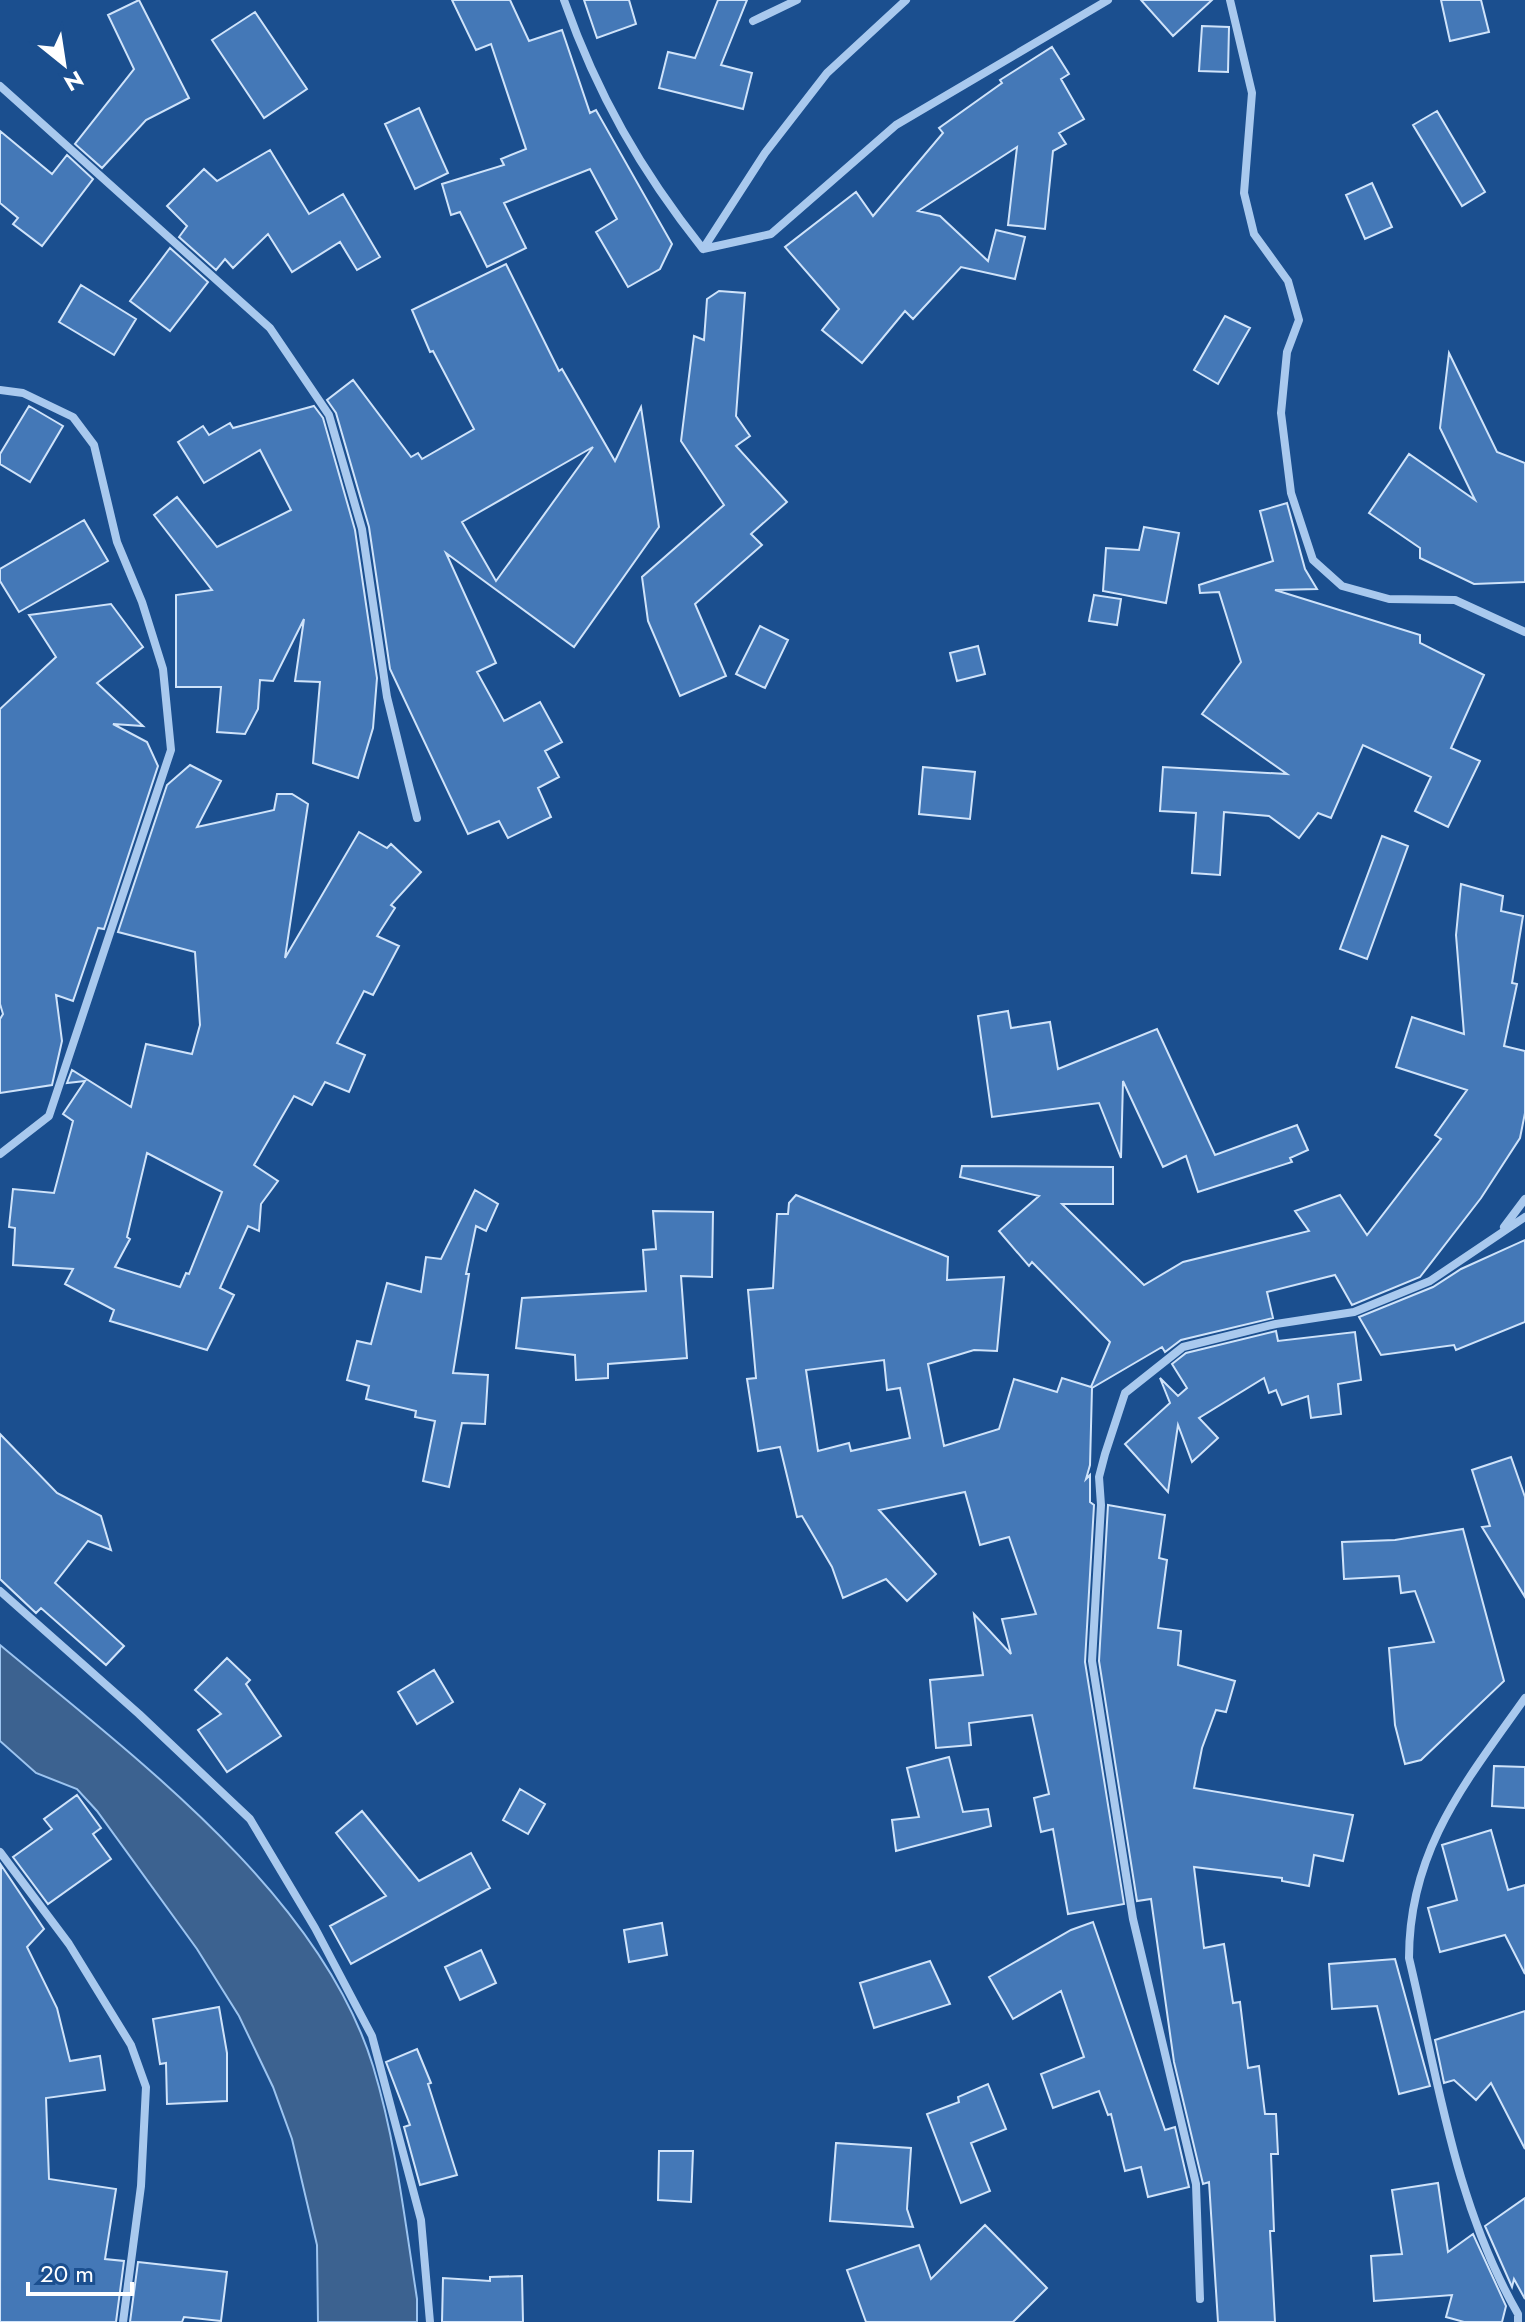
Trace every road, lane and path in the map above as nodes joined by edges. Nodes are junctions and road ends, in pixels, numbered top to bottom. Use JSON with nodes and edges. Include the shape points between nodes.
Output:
{"nodes":[{"id":1,"x":564,"y":0,"type":"edge"},
{"id":2,"x":797,"y":0,"type":"edge"},
{"id":3,"x":906,"y":0,"type":"edge"},
{"id":4,"x":1108,"y":0,"type":"edge"},
{"id":5,"x":1230,"y":0,"type":"edge"},
{"id":6,"x":753,"y":21,"type":"dead end"},
{"id":7,"x":0,"y":86,"type":"edge"},
{"id":8,"x":703,"y":249,"type":"junction"},
{"id":9,"x":0,"y":390,"type":"edge"},
{"id":10,"x":1525,"y":632,"type":"edge"},
{"id":11,"x":417,"y":818,"type":"dead end"},
{"id":12,"x":0,"y":1154,"type":"edge"},
{"id":13,"x":1525,"y":1199,"type":"edge"},
{"id":14,"x":1525,"y":1217,"type":"edge"},
{"id":15,"x":1501,"y":1231,"type":"junction"},
{"id":16,"x":0,"y":1591,"type":"edge"},
{"id":17,"x":1525,"y":1698,"type":"edge"},
{"id":18,"x":0,"y":1852,"type":"edge"},
{"id":19,"x":1200,"y":2299,"type":"dead end"},
{"id":20,"x":123,"y":2322,"type":"edge"},
{"id":21,"x":430,"y":2322,"type":"edge"},
{"id":22,"x":1518,"y":2322,"type":"edge"}],
"edges":[{"from":1,"to":8,"type":"street","via":[[586,64],[655,188]]},
{"from":2,"to":6,"type":"street"},
{"from":3,"to":8,"type":"street","via":[[827,73],[765,153]]},
{"from":4,"to":8,"type":"street","via":[[896,125],[771,234]]},
{"from":5,"to":10,"type":"street","via":[[1252,93],[1244,193],[1254,234],[1288,281],[1299,320],[1287,352],[1281,413],[1291,493],[1313,560],[1342,586],[1389,599],[1455,600]]},
{"from":7,"to":11,"type":"street","via":[[270,328],[329,415],[362,529],[387,697]]},
{"from":9,"to":12,"type":"street","via":[[23,393],[73,417],[94,445],[117,542],[163,669],[171,750],[49,1116]]},
{"from":13,"to":15,"type":"street"},
{"from":14,"to":15,"type":"street"},
{"from":15,"to":19,"type":"street","via":[[1430,1281],[1354,1312],[1183,1347],[1125,1393],[1105,1454],[1099,1477],[1092,1661],[1133,1919],[1196,2184]]},
{"from":16,"to":21,"type":"street","via":[[250,1819],[315,1928],[372,2036],[421,2220]]},
{"from":17,"to":22,"type":"street","via":[[1453,1800],[1417,1881],[1409,1918],[1409,1958],[1467,2205]]},
{"from":18,"to":20,"type":"street","via":[[69,1944],[131,2045],[146,2087],[139,2201]]}]}
